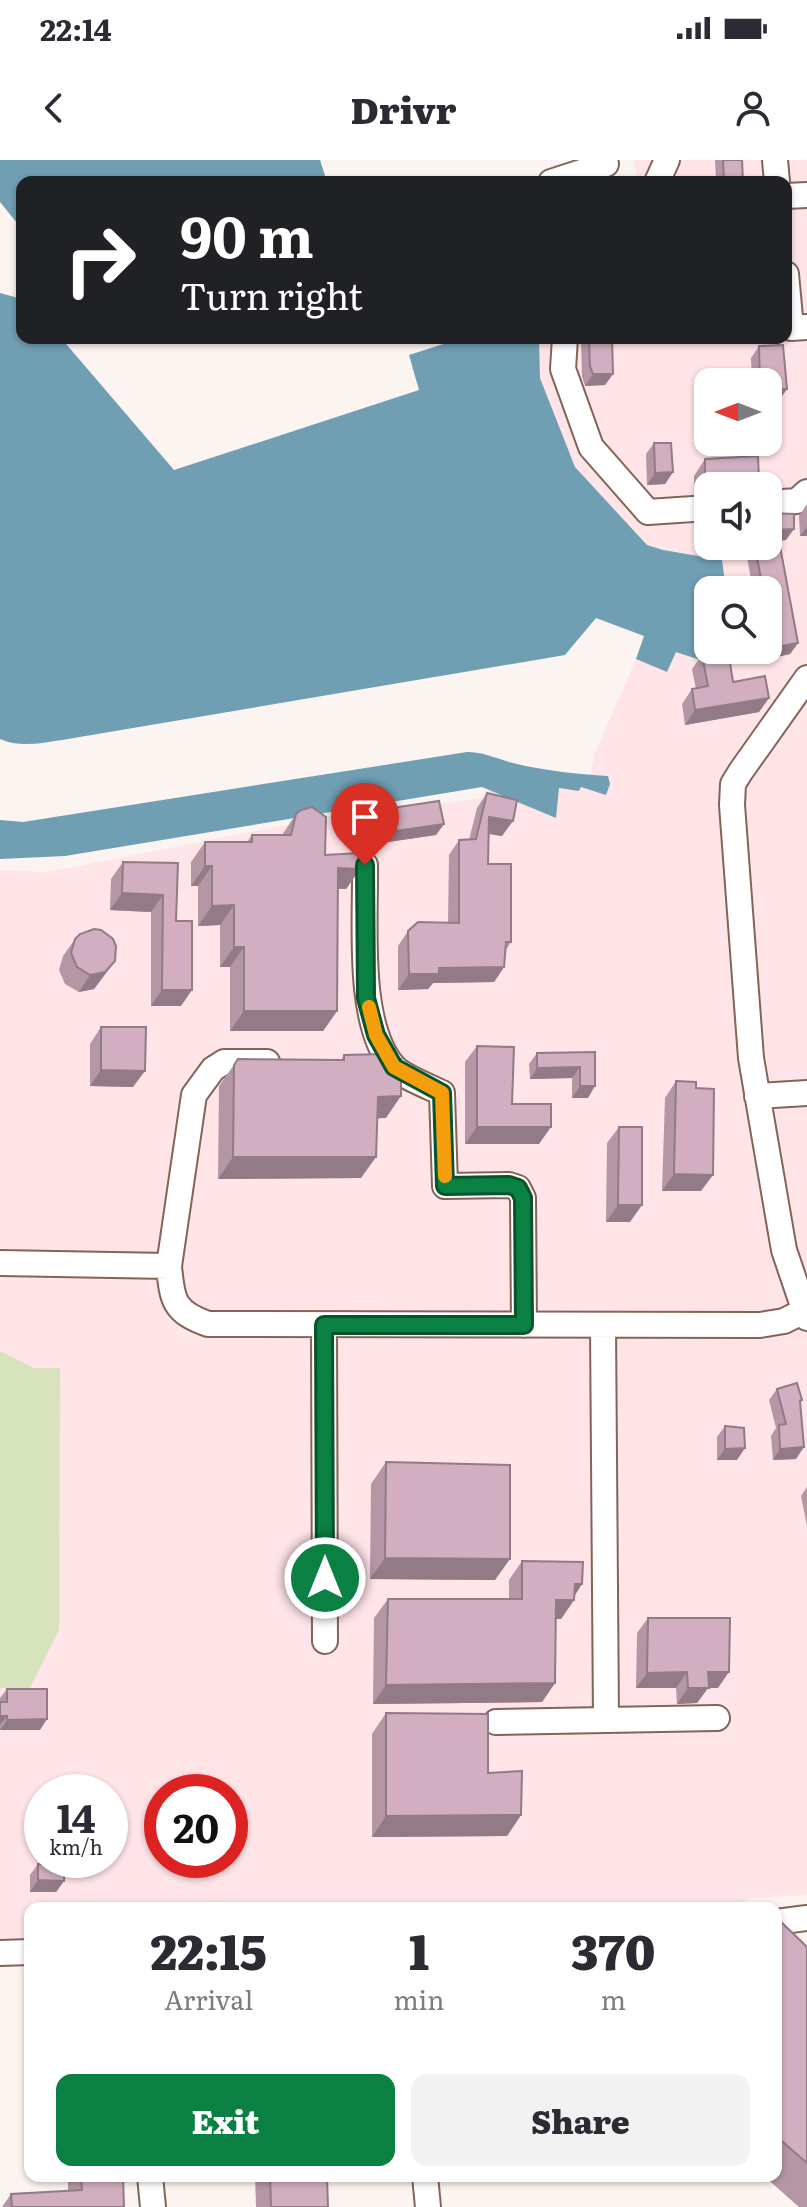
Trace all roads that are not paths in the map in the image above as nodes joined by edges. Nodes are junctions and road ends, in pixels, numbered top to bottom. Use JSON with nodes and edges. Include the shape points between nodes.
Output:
{"nodes":[{"id":1,"x":605,"y":160,"type":"edge"},
{"id":2,"x":569,"y":176,"type":"edge"},
{"id":3,"x":565,"y":344,"type":"edge"},
{"id":4,"x":807,"y":492,"type":"edge"},
{"id":5,"x":782,"y":502,"type":"edge"},
{"id":6,"x":694,"y":509,"type":"edge"},
{"id":7,"x":807,"y":678,"type":"edge"},
{"id":8,"x":365,"y":865,"type":"dead end"},
{"id":9,"x":358,"y":1061,"type":"edge"},
{"id":10,"x":284,"y":1062,"type":"edge"},
{"id":11,"x":394,"y":1067,"type":"junction"},
{"id":12,"x":807,"y":1093,"type":"edge"},
{"id":13,"x":757,"y":1096,"type":"junction"},
{"id":14,"x":0,"y":1263,"type":"edge"},
{"id":15,"x":169,"y":1266,"type":"junction"},
{"id":16,"x":805,"y":1314,"type":"edge"},
{"id":17,"x":324,"y":1325,"type":"junction"},
{"id":18,"x":524,"y":1325,"type":"junction"},
{"id":19,"x":603,"y":1325,"type":"junction"},
{"id":20,"x":325,"y":1641,"type":"dead end"},
{"id":21,"x":717,"y":1718,"type":"dead end"},
{"id":22,"x":606,"y":1720,"type":"junction"},
{"id":23,"x":496,"y":1722,"type":"dead end"},
{"id":24,"x":807,"y":1918,"type":"edge"},
{"id":25,"x":782,"y":1921,"type":"edge"},
{"id":26,"x":24,"y":1952,"type":"edge"},
{"id":27,"x":0,"y":1953,"type":"edge"},
{"id":28,"x":151,"y":2182,"type":"edge"},
{"id":29,"x":426,"y":2182,"type":"edge"},
{"id":30,"x":153,"y":2207,"type":"edge"},
{"id":31,"x":428,"y":2207,"type":"edge"}],
"edges":[{"from":1,"to":2,"type":"street","via":[[606,164]]},
{"from":3,"to":6,"type":"street","via":[[563,369],[591,447],[648,512]]},
{"from":4,"to":5,"type":"street","via":[[797,501]]},
{"from":7,"to":13,"type":"street","via":[[733,784]]},
{"from":8,"to":11,"type":"street","via":[[366,998],[376,1035]]},
{"from":9,"to":11,"type":"street"},
{"from":10,"to":15,"type":"street","via":[[224,1062],[200,1083]]},
{"from":11,"to":18,"type":"street","via":[[442,1093],[445,1186],[518,1188],[523,1198]]},
{"from":12,"to":13,"type":"street"},
{"from":13,"to":16,"type":"street","via":[[784,1250]]},
{"from":14,"to":15,"type":"street"},
{"from":15,"to":17,"type":"street","via":[[171,1287],[186,1317],[208,1324]]},
{"from":16,"to":19,"type":"street","via":[[760,1325]]},
{"from":17,"to":18,"type":"street"},
{"from":17,"to":20,"type":"street"},
{"from":18,"to":19,"type":"street"},
{"from":19,"to":22,"type":"street"},
{"from":21,"to":22,"type":"street"},
{"from":22,"to":23,"type":"street"},
{"from":24,"to":25,"type":"street"},
{"from":26,"to":27,"type":"street"},
{"from":28,"to":30,"type":"street"},
{"from":29,"to":31,"type":"street"}]}
